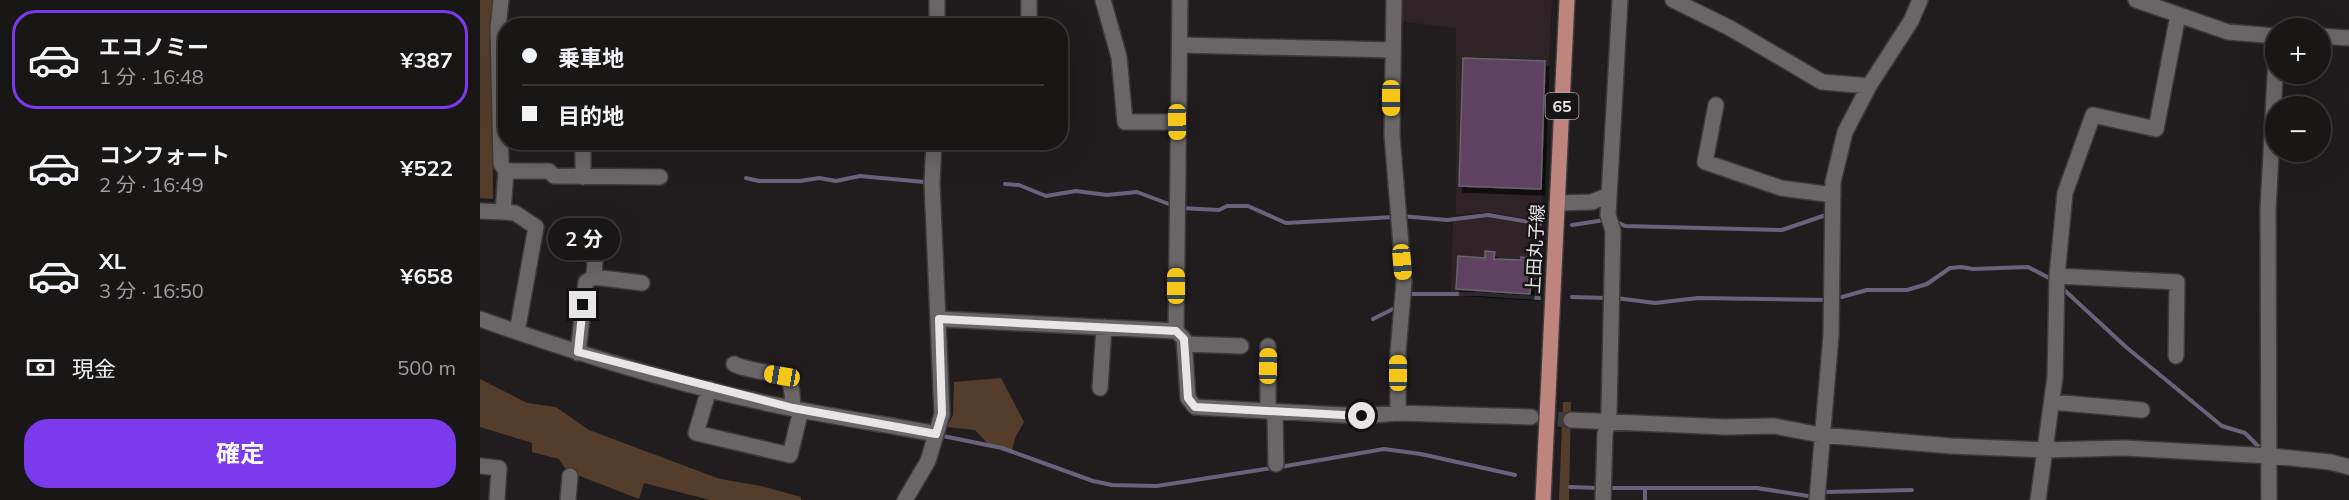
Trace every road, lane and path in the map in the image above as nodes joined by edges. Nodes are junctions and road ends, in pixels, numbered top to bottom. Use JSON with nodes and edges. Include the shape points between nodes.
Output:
{"nodes":[{"id":1,"x":501,"y":0,"type":"edge"},
{"id":2,"x":937,"y":0,"type":"edge"},
{"id":3,"x":1029,"y":0,"type":"edge"},
{"id":4,"x":1103,"y":0,"type":"edge"},
{"id":5,"x":1180,"y":0,"type":"edge"},
{"id":6,"x":1394,"y":0,"type":"edge"},
{"id":7,"x":1567,"y":0,"type":"edge"},
{"id":8,"x":1620,"y":0,"type":"edge"},
{"id":9,"x":1673,"y":0,"type":"edge"},
{"id":10,"x":1920,"y":0,"type":"edge"},
{"id":11,"x":2136,"y":0,"type":"edge"},
{"id":12,"x":2178,"y":15,"type":"junction"},
{"id":13,"x":499,"y":18,"type":"edge"},
{"id":14,"x":937,"y":18,"type":"edge"},
{"id":15,"x":1029,"y":18,"type":"edge"},
{"id":16,"x":2265,"y":35,"type":"edge"},
{"id":17,"x":2331,"y":37,"type":"edge"},
{"id":18,"x":2349,"y":38,"type":"edge"},
{"id":19,"x":1180,"y":45,"type":"junction"},
{"id":20,"x":1392,"y":50,"type":"junction"},
{"id":21,"x":2275,"y":84,"type":"edge"},
{"id":22,"x":1869,"y":86,"type":"junction"},
{"id":23,"x":1716,"y":105,"type":"dead end"},
{"id":24,"x":1177,"y":122,"type":"junction"},
{"id":25,"x":501,"y":150,"type":"edge"},
{"id":26,"x":583,"y":150,"type":"edge"},
{"id":27,"x":934,"y":150,"type":"edge"},
{"id":28,"x":506,"y":171,"type":"junction"},
{"id":29,"x":583,"y":177,"type":"junction"},
{"id":30,"x":660,"y":177,"type":"dead end"},
{"id":31,"x":1609,"y":195,"type":"junction"},
{"id":32,"x":1833,"y":195,"type":"junction"},
{"id":33,"x":1557,"y":203,"type":"junction"},
{"id":34,"x":480,"y":211,"type":"edge"},
{"id":35,"x":503,"y":212,"type":"junction"},
{"id":36,"x":597,"y":245,"type":"dead end"},
{"id":37,"x":2056,"y":276,"type":"junction"},
{"id":38,"x":594,"y":277,"type":"junction"},
{"id":39,"x":642,"y":283,"type":"dead end"},
{"id":40,"x":480,"y":319,"type":"edge"},
{"id":41,"x":939,"y":319,"type":"junction"},
{"id":42,"x":1104,"y":327,"type":"junction"},
{"id":43,"x":1176,"y":331,"type":"junction"},
{"id":44,"x":517,"y":332,"type":"junction"},
{"id":45,"x":1185,"y":344,"type":"junction"},
{"id":46,"x":1241,"y":346,"type":"dead end"},
{"id":47,"x":1268,"y":346,"type":"dead end"},
{"id":48,"x":578,"y":352,"type":"junction"},
{"id":49,"x":2176,"y":356,"type":"dead end"},
{"id":50,"x":734,"y":363,"type":"dead end"},
{"id":51,"x":1100,"y":388,"type":"dead end"},
{"id":52,"x":709,"y":389,"type":"junction"},
{"id":53,"x":2052,"y":402,"type":"junction"},
{"id":54,"x":797,"y":409,"type":"junction"},
{"id":55,"x":1271,"y":410,"type":"junction"},
{"id":56,"x":2142,"y":410,"type":"dead end"},
{"id":57,"x":1398,"y":414,"type":"junction"},
{"id":58,"x":1531,"y":417,"type":"tunnel mouth"},
{"id":59,"x":1571,"y":420,"type":"tunnel mouth"},
{"id":60,"x":1606,"y":423,"type":"junction"},
{"id":61,"x":936,"y":434,"type":"junction"},
{"id":62,"x":1821,"y":435,"type":"junction"},
{"id":63,"x":2046,"y":450,"type":"junction"},
{"id":64,"x":2271,"y":456,"type":"junction"},
{"id":65,"x":1276,"y":464,"type":"dead end"},
{"id":66,"x":480,"y":466,"type":"edge"},
{"id":67,"x":2349,"y":467,"type":"edge"},
{"id":68,"x":570,"y":476,"type":"dead end"},
{"id":69,"x":1604,"y":492,"type":"edge"},
{"id":70,"x":497,"y":500,"type":"edge"},
{"id":71,"x":568,"y":500,"type":"edge"},
{"id":72,"x":905,"y":500,"type":"edge"},
{"id":73,"x":1543,"y":500,"type":"edge"},
{"id":74,"x":1817,"y":500,"type":"edge"},
{"id":75,"x":2038,"y":500,"type":"edge"},
{"id":76,"x":2269,"y":500,"type":"edge"}],
"edges":[{"from":1,"to":13,"type":"street"},
{"from":2,"to":14,"type":"street"},
{"from":3,"to":15,"type":"street"},
{"from":4,"to":24,"type":"street","via":[[1119,57],[1125,122]]},
{"from":5,"to":19,"type":"street"},
{"from":6,"to":20,"type":"street"},
{"from":7,"to":33,"type":"main road","name":"上田丸子線","number":"65"},
{"from":8,"to":31,"type":"street"},
{"from":9,"to":22,"type":"street","via":[[1822,82]]},
{"from":10,"to":22,"type":"street"},
{"from":11,"to":12,"type":"street"},
{"from":12,"to":16,"type":"street","via":[[2228,32]]},
{"from":12,"to":37,"type":"street","via":[[2156,129],[2093,115],[2065,193]]},
{"from":17,"to":18,"type":"street"},
{"from":19,"to":20,"type":"street"},
{"from":19,"to":24,"type":"street"},
{"from":20,"to":57,"type":"street","via":[[1392,135],[1404,282]]},
{"from":21,"to":64,"type":"street","via":[[2268,210]]},
{"from":22,"to":32,"type":"street","via":[[1845,132]]},
{"from":23,"to":32,"type":"street","via":[[1705,162],[1781,188]]},
{"from":24,"to":43,"type":"street"},
{"from":25,"to":28,"type":"street","via":[[501,164]]},
{"from":26,"to":29,"type":"street"},
{"from":27,"to":41,"type":"street"},
{"from":28,"to":29,"type":"street","via":[[549,171],[554,176]]},
{"from":28,"to":35,"type":"street"},
{"from":29,"to":30,"type":"street"},
{"from":31,"to":33,"type":"street","via":[[1592,202]]},
{"from":31,"to":60,"type":"street","via":[[1608,215],[1613,231]]},
{"from":32,"to":62,"type":"street","via":[[1831,335]]},
{"from":33,"to":73,"type":"main road","name":"上田丸子線","number":"65"},
{"from":34,"to":35,"type":"street"},
{"from":35,"to":44,"type":"street","via":[[515,213],[536,227]]},
{"from":36,"to":38,"type":"street"},
{"from":37,"to":49,"type":"street","via":[[2177,282]]},
{"from":37,"to":53,"type":"street"},
{"from":38,"to":39,"type":"street"},
{"from":38,"to":48,"type":"street","via":[[586,282]]},
{"from":40,"to":44,"type":"street"},
{"from":41,"to":42,"type":"street"},
{"from":41,"to":61,"type":"street","via":[[942,414]]},
{"from":42,"to":43,"type":"street"},
{"from":42,"to":51,"type":"street"},
{"from":43,"to":45,"type":"street"},
{"from":44,"to":48,"type":"street"},
{"from":45,"to":46,"type":"street"},
{"from":45,"to":55,"type":"street","via":[[1188,398],[1195,407]]},
{"from":47,"to":55,"type":"street"},
{"from":48,"to":52,"type":"street"},
{"from":50,"to":54,"type":"street","via":[[743,369],[782,376],[790,383]]},
{"from":52,"to":54,"type":"street"},
{"from":52,"to":54,"type":"street","via":[[696,433],[779,453],[790,455]]},
{"from":53,"to":56,"type":"street"},
{"from":53,"to":63,"type":"street"},
{"from":54,"to":61,"type":"street"},
{"from":55,"to":57,"type":"street","via":[[1362,416]]},
{"from":55,"to":65,"type":"street","via":[[1275,417]]},
{"from":57,"to":58,"type":"street"},
{"from":59,"to":60,"type":"street"},
{"from":60,"to":62,"type":"street","via":[[1774,426]]},
{"from":60,"to":69,"type":"street"},
{"from":61,"to":72,"type":"street","via":[[928,461]]},
{"from":62,"to":63,"type":"street"},
{"from":62,"to":74,"type":"street"},
{"from":63,"to":64,"type":"street","via":[[2124,448]]},
{"from":63,"to":75,"type":"street"},
{"from":64,"to":67,"type":"street"},
{"from":64,"to":76,"type":"street"},
{"from":66,"to":70,"type":"street","via":[[499,468]]},
{"from":68,"to":71,"type":"street"}]}
